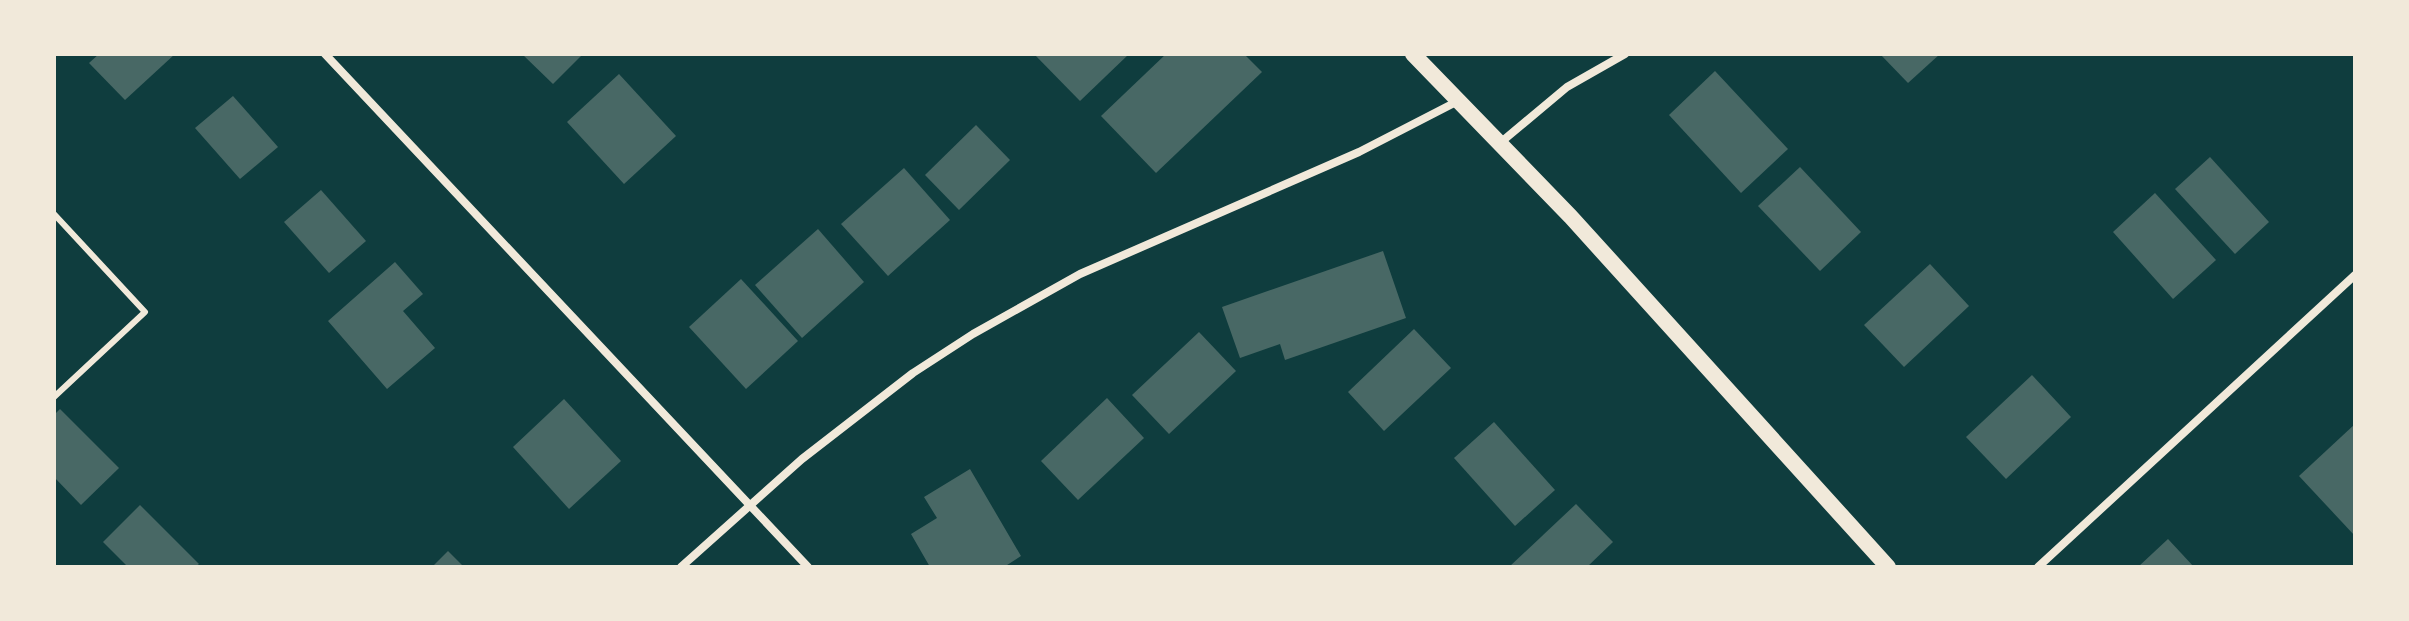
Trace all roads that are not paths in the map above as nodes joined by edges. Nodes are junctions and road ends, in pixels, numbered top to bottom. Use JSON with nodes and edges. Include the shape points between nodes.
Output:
{"nodes":[{"id":1,"x":325,"y":54,"type":"edge"},
{"id":2,"x":1413,"y":54,"type":"edge"},
{"id":3,"x":1625,"y":54,"type":"edge"},
{"id":4,"x":1458,"y":101,"type":"junction"},
{"id":5,"x":1500,"y":143,"type":"junction"},
{"id":6,"x":54,"y":214,"type":"edge"},
{"id":7,"x":2355,"y":275,"type":"edge"},
{"id":8,"x":54,"y":397,"type":"edge"},
{"id":9,"x":750,"y":503,"type":"junction"},
{"id":10,"x":681,"y":567,"type":"edge"},
{"id":11,"x":808,"y":567,"type":"edge"},
{"id":12,"x":1888,"y":567,"type":"edge"},
{"id":13,"x":2038,"y":567,"type":"edge"}],
"edges":[{"from":1,"to":9,"type":"street"},
{"from":2,"to":4,"type":"main road"},
{"from":3,"to":5,"type":"street","via":[[1567,87]]},
{"from":4,"to":5,"type":"main road"},
{"from":4,"to":9,"type":"street","via":[[1359,152],[1080,274],[973,334],[900,382]]},
{"from":5,"to":12,"type":"main road"},
{"from":6,"to":8,"type":"lane","via":[[145,312]]},
{"from":7,"to":13,"type":"street"},
{"from":9,"to":10,"type":"street"},
{"from":9,"to":11,"type":"street"}]}
